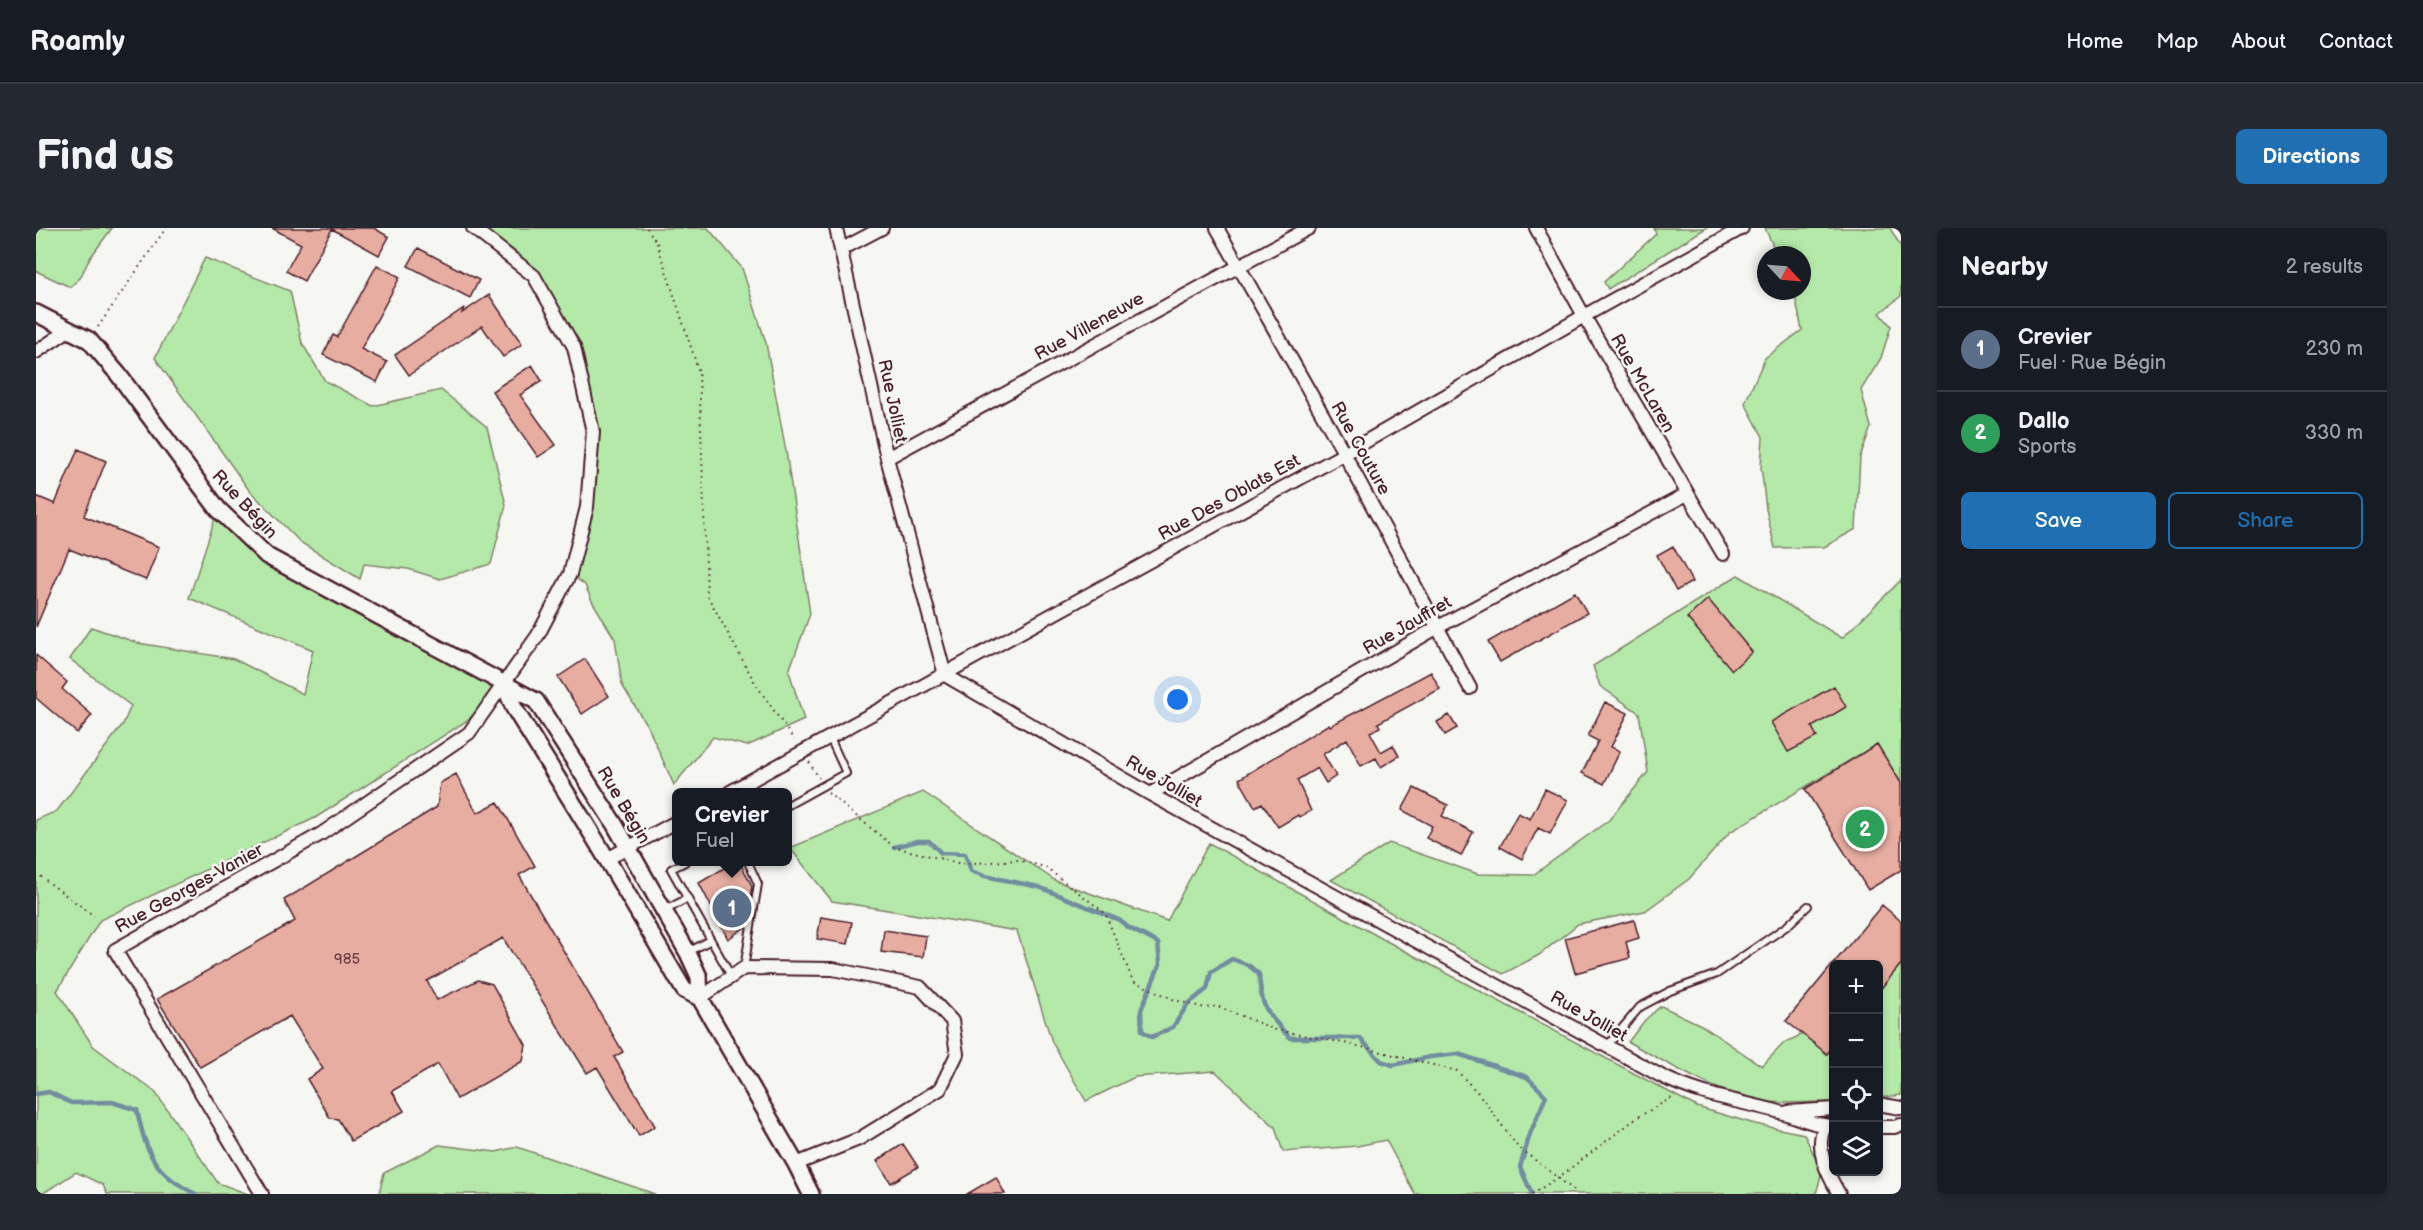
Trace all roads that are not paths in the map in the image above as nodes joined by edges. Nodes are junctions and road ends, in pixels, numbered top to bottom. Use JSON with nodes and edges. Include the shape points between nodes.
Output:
{"nodes":[{"id":1,"x":473,"y":228,"type":"edge"},
{"id":2,"x":836,"y":228,"type":"edge"},
{"id":3,"x":882,"y":228,"type":"edge"},
{"id":4,"x":1217,"y":228,"type":"edge"},
{"id":5,"x":1309,"y":228,"type":"edge"},
{"id":6,"x":1536,"y":228,"type":"edge"},
{"id":7,"x":1742,"y":228,"type":"edge"},
{"id":8,"x":842,"y":249,"type":"junction"},
{"id":9,"x":1238,"y":265,"type":"junction"},
{"id":10,"x":36,"y":313,"type":"edge"},
{"id":11,"x":1584,"y":316,"type":"junction"},
{"id":12,"x":70,"y":329,"type":"junction"},
{"id":13,"x":36,"y":352,"type":"edge"},
{"id":14,"x":1344,"y":454,"type":"junction"},
{"id":15,"x":887,"y":458,"type":"junction"},
{"id":16,"x":1687,"y":494,"type":"junction"},
{"id":17,"x":1723,"y":554,"type":"dead end"},
{"id":18,"x":1438,"y":627,"type":"junction"},
{"id":19,"x":945,"y":675,"type":"junction"},
{"id":20,"x":504,"y":684,"type":"junction"},
{"id":21,"x":1470,"y":688,"type":"dead end"},
{"id":22,"x":830,"y":738,"type":"junction"},
{"id":23,"x":737,"y":788,"type":"edge"},
{"id":24,"x":1150,"y":794,"type":"junction"},
{"id":25,"x":792,"y":803,"type":"edge"},
{"id":26,"x":672,"y":824,"type":"edge"},
{"id":27,"x":628,"y":849,"type":"junction"},
{"id":28,"x":608,"y":859,"type":"junction"},
{"id":29,"x":676,"y":866,"type":"edge"},
{"id":30,"x":750,"y":866,"type":"edge"},
{"id":31,"x":688,"y":898,"type":"junction"},
{"id":32,"x":1809,"y":906,"type":"dead end"},
{"id":33,"x":664,"y":912,"type":"junction"},
{"id":34,"x":711,"y":940,"type":"junction"},
{"id":35,"x":688,"y":952,"type":"junction"},
{"id":36,"x":744,"y":968,"type":"junction"},
{"id":37,"x":731,"y":976,"type":"junction"},
{"id":38,"x":699,"y":998,"type":"junction"},
{"id":39,"x":1607,"y":1047,"type":"junction"},
{"id":40,"x":1901,"y":1098,"type":"edge"},
{"id":41,"x":1883,"y":1103,"type":"edge"},
{"id":42,"x":1883,"y":1105,"type":"edge"},
{"id":43,"x":1901,"y":1108,"type":"edge"},
{"id":44,"x":1829,"y":1109,"type":"edge"},
{"id":45,"x":1780,"y":1112,"type":"junction"},
{"id":46,"x":1829,"y":1126,"type":"edge"},
{"id":47,"x":1883,"y":1127,"type":"edge"},
{"id":48,"x":1899,"y":1127,"type":"edge"},
{"id":49,"x":796,"y":1164,"type":"junction"},
{"id":50,"x":262,"y":1194,"type":"edge"},
{"id":51,"x":811,"y":1194,"type":"edge"},
{"id":52,"x":1839,"y":1194,"type":"edge"}],
"edges":[{"from":1,"to":20,"type":"street","via":[[534,276],[574,347],[593,432],[587,507],[570,573],[538,635]]},
{"from":2,"to":8,"type":"street","name":"Rue Jolliet"},
{"from":3,"to":8,"type":"street"},
{"from":4,"to":9,"type":"street","name":"Rue Couture"},
{"from":5,"to":9,"type":"street","name":"Rue Villeneuve"},
{"from":6,"to":11,"type":"street","name":"Rue McLaren"},
{"from":7,"to":11,"type":"street","name":"Rue Des Oblats Est"},
{"from":8,"to":15,"type":"street","name":"Rue Jolliet"},
{"from":9,"to":14,"type":"street","name":"Rue Couture"},
{"from":9,"to":15,"type":"street","name":"Rue Villeneuve"},
{"from":10,"to":12,"type":"street","name":"Rue Bégin"},
{"from":11,"to":14,"type":"street","name":"Rue Des Oblats Est"},
{"from":11,"to":16,"type":"street","name":"Rue McLaren"},
{"from":12,"to":13,"type":"street"},
{"from":12,"to":20,"type":"street","name":"Rue Bégin","via":[[89,340],[218,508],[267,556]]},
{"from":14,"to":18,"type":"street","name":"Rue Couture"},
{"from":14,"to":19,"type":"street","name":"Rue Des Oblats Est"},
{"from":15,"to":19,"type":"street","name":"Rue Jolliet"},
{"from":16,"to":17,"type":"street","name":"Rue McLaren"},
{"from":16,"to":18,"type":"street","name":"Rue Jauffret"},
{"from":18,"to":21,"type":"street","name":"Rue Couture"},
{"from":18,"to":24,"type":"street","name":"Rue Jauffret"},
{"from":19,"to":22,"type":"street","name":"Rue Des Oblats Est"},
{"from":19,"to":24,"type":"street","name":"Rue Jolliet"},
{"from":20,"to":27,"type":"street","name":"Rue Bégin","via":[[536,701]]},
{"from":20,"to":28,"type":"street","name":"Rue Bégin","via":[[514,708]]},
{"from":20,"to":50,"type":"street","name":"Rue Georges-Vanier","via":[[469,733],[321,834],[115,950]]},
{"from":22,"to":23,"type":"street","name":"Rue Des Oblats Est"},
{"from":22,"to":25,"type":"lane","via":[[846,773]]},
{"from":24,"to":39,"type":"street","name":"Rue Jolliet"},
{"from":26,"to":27,"type":"street"},
{"from":27,"to":28,"type":"street"},
{"from":27,"to":33,"type":"street","name":"Rue Bégin"},
{"from":28,"to":38,"type":"street","name":"Rue Bégin","via":[[684,990]]},
{"from":29,"to":31,"type":"lane","via":[[671,869]]},
{"from":30,"to":36,"type":"lane","via":[[758,884]]},
{"from":31,"to":33,"type":"lane"},
{"from":31,"to":34,"type":"lane"},
{"from":32,"to":39,"type":"lane","via":[[1787,926],[1717,974],[1640,1007]]},
{"from":33,"to":35,"type":"street","name":"Rue Bégin"},
{"from":34,"to":35,"type":"lane"},
{"from":34,"to":37,"type":"lane"},
{"from":35,"to":38,"type":"street","name":"Rue Bégin","via":[[699,977]]},
{"from":36,"to":37,"type":"street"},
{"from":36,"to":49,"type":"street","via":[[833,969],[920,987],[952,1021],[957,1054],[940,1089],[859,1139]]},
{"from":37,"to":38,"type":"street"},
{"from":38,"to":49,"type":"street","name":"Rue Bégin"},
{"from":39,"to":45,"type":"street","name":"Rue Jolliet","via":[[1688,1089]]},
{"from":40,"to":41,"type":"street"},
{"from":42,"to":43,"type":"street"},
{"from":44,"to":45,"type":"street","name":"Rue Jolliet"},
{"from":45,"to":46,"type":"street","name":"Rue Jolliet"},
{"from":46,"to":52,"type":"street","via":[[1819,1138],[1826,1171]]},
{"from":47,"to":48,"type":"street"},
{"from":49,"to":51,"type":"street","name":"Rue Bégin"}]}
